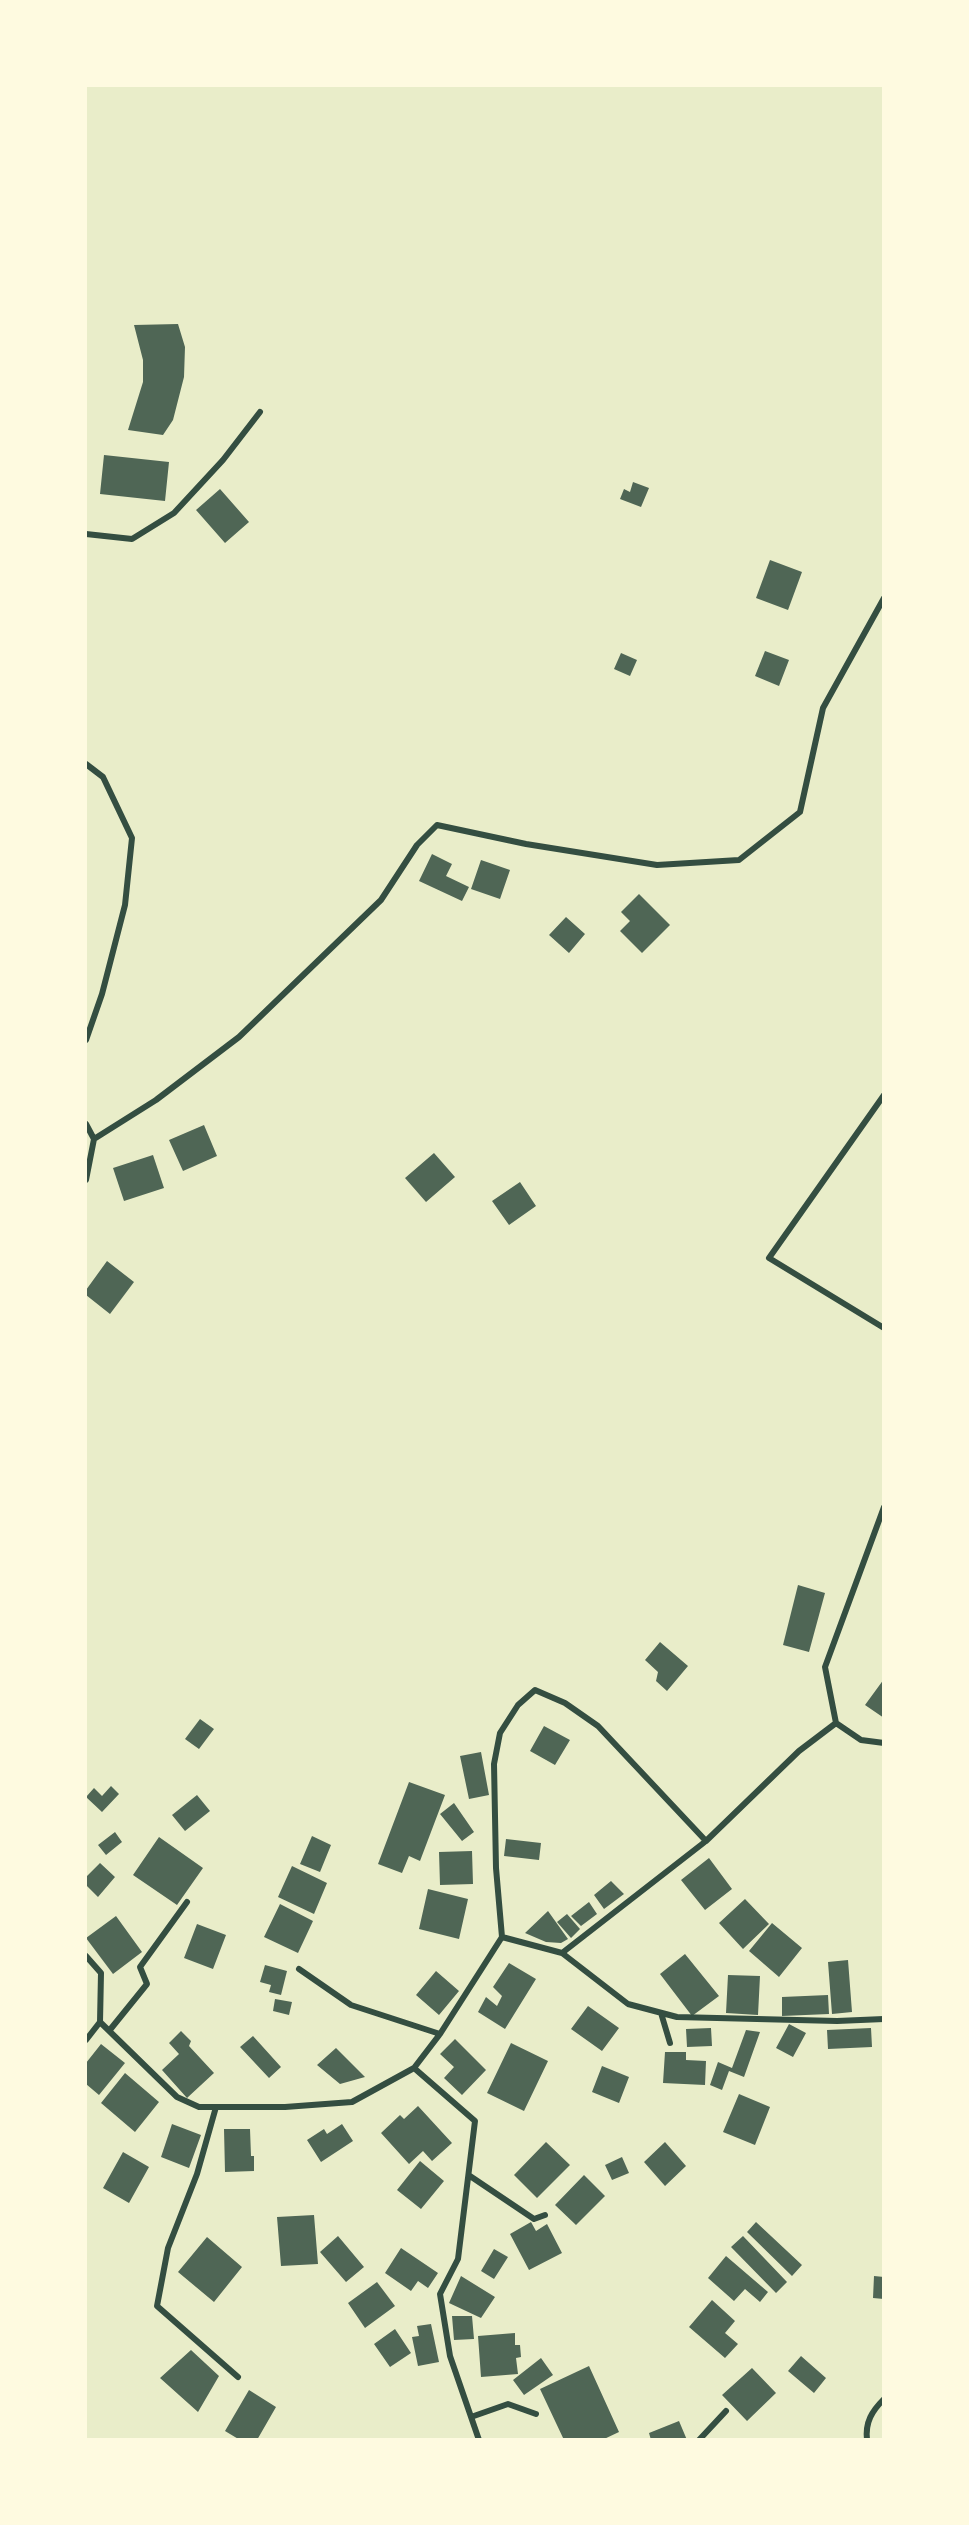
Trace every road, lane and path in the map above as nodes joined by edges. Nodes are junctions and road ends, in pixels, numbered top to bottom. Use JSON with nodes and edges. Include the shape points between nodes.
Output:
{"nodes":[{"id":1,"x":260,"y":412,"type":"dead end"},
{"id":2,"x":86,"y":534,"type":"edge"},
{"id":3,"x":884,"y":598,"type":"edge"},
{"id":4,"x":86,"y":764,"type":"edge"},
{"id":5,"x":86,"y":1040,"type":"edge"},
{"id":6,"x":884,"y":1095,"type":"edge"},
{"id":7,"x":86,"y":1124,"type":"edge"},
{"id":8,"x":94,"y":1139,"type":"junction"},
{"id":9,"x":86,"y":1180,"type":"edge"},
{"id":10,"x":884,"y":1328,"type":"edge"},
{"id":11,"x":884,"y":1506,"type":"edge"},
{"id":12,"x":836,"y":1723,"type":"junction"},
{"id":13,"x":884,"y":1743,"type":"edge"},
{"id":14,"x":706,"y":1841,"type":"junction"},
{"id":15,"x":187,"y":1902,"type":"dead end"},
{"id":16,"x":502,"y":1937,"type":"junction"},
{"id":17,"x":562,"y":1953,"type":"junction"},
{"id":18,"x":86,"y":1956,"type":"edge"},
{"id":19,"x":299,"y":1969,"type":"dead end"},
{"id":20,"x":661,"y":2013,"type":"junction"},
{"id":21,"x":884,"y":2019,"type":"edge"},
{"id":22,"x":100,"y":2022,"type":"junction"},
{"id":23,"x":110,"y":2031,"type":"junction"},
{"id":24,"x":440,"y":2034,"type":"junction"},
{"id":25,"x":86,"y":2040,"type":"edge"},
{"id":26,"x":670,"y":2043,"type":"dead end"},
{"id":27,"x":414,"y":2068,"type":"junction"},
{"id":28,"x":216,"y":2107,"type":"junction"},
{"id":29,"x":470,"y":2176,"type":"junction"},
{"id":30,"x":545,"y":2215,"type":"dead end"},
{"id":31,"x":238,"y":2377,"type":"dead end"},
{"id":32,"x":884,"y":2398,"type":"edge"},
{"id":33,"x":726,"y":2410,"type":"dead end"},
{"id":34,"x":536,"y":2414,"type":"dead end"},
{"id":35,"x":471,"y":2418,"type":"junction"},
{"id":36,"x":479,"y":2439,"type":"edge"},
{"id":37,"x":699,"y":2439,"type":"edge"},
{"id":38,"x":867,"y":2439,"type":"edge"}],
"edges":[{"from":1,"to":2,"type":"street","via":[[174,513],[132,539]]},
{"from":3,"to":8,"type":"street","via":[[823,708],[800,812],[739,861],[657,865],[437,825],[417,845],[381,900],[239,1036],[156,1100]]},
{"from":4,"to":5,"type":"street","via":[[103,777],[132,838],[125,905]]},
{"from":6,"to":10,"type":"street","via":[[769,1258]]},
{"from":7,"to":8,"type":"street"},
{"from":8,"to":9,"type":"street"},
{"from":11,"to":12,"type":"street","via":[[825,1667]]},
{"from":12,"to":13,"type":"street","via":[[861,1740]]},
{"from":12,"to":14,"type":"street","via":[[799,1751]]},
{"from":14,"to":16,"type":"street","via":[[598,1726],[565,1703],[535,1690],[518,1705],[500,1733],[494,1764]]},
{"from":14,"to":17,"type":"street"},
{"from":15,"to":23,"type":"street","via":[[140,1966],[147,1984]]},
{"from":16,"to":17,"type":"street"},
{"from":16,"to":24,"type":"street"},
{"from":17,"to":20,"type":"street","via":[[628,2004]]},
{"from":18,"to":22,"type":"street","via":[[101,1973]]},
{"from":19,"to":24,"type":"street","via":[[351,2005]]},
{"from":20,"to":21,"type":"street","via":[[677,2017]]},
{"from":20,"to":26,"type":"street"},
{"from":22,"to":23,"type":"street"},
{"from":22,"to":25,"type":"street"},
{"from":23,"to":28,"type":"street","via":[[177,2097],[199,2107]]},
{"from":24,"to":27,"type":"street"},
{"from":27,"to":28,"type":"street","via":[[352,2102]]},
{"from":27,"to":29,"type":"street","via":[[475,2121]]},
{"from":28,"to":31,"type":"street","via":[[197,2174],[168,2248],[157,2306]]},
{"from":29,"to":30,"type":"street","via":[[534,2219]]},
{"from":29,"to":35,"type":"street","via":[[458,2259],[440,2294],[450,2356]]},
{"from":32,"to":38,"type":"street","via":[[871,2413]]},
{"from":33,"to":37,"type":"street"},
{"from":34,"to":35,"type":"street","via":[[508,2404]]},
{"from":35,"to":36,"type":"street"}]}
